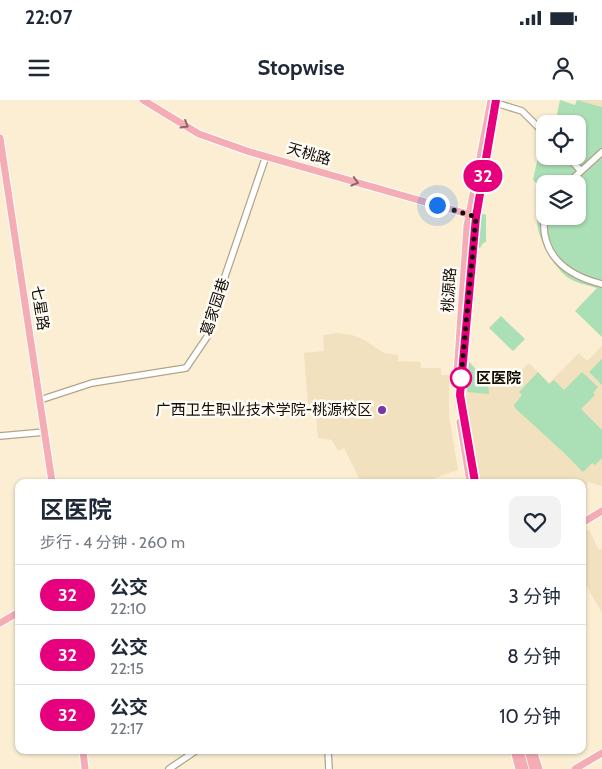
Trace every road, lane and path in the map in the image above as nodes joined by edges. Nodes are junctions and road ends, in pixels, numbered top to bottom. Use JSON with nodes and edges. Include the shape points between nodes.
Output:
{"nodes":[{"id":1,"x":143,"y":100,"type":"edge"},
{"id":2,"x":494,"y":101,"type":"edge"},
{"id":3,"x":536,"y":125,"type":"edge"},
{"id":4,"x":0,"y":138,"type":"edge"},
{"id":5,"x":602,"y":152,"type":"edge"},
{"id":6,"x":266,"y":156,"type":"junction"},
{"id":7,"x":2,"y":162,"type":"edge"},
{"id":8,"x":575,"y":165,"type":"edge"},
{"id":9,"x":581,"y":171,"type":"junction"},
{"id":10,"x":577,"y":175,"type":"edge"},
{"id":11,"x":472,"y":216,"type":"junction"},
{"id":12,"x":543,"y":225,"type":"edge"},
{"id":13,"x":602,"y":284,"type":"edge"},
{"id":14,"x":40,"y":400,"type":"junction"},
{"id":15,"x":45,"y":432,"type":"junction"},
{"id":16,"x":0,"y":436,"type":"edge"},
{"id":17,"x":52,"y":479,"type":"edge"},
{"id":18,"x":470,"y":479,"type":"edge"},
{"id":19,"x":474,"y":479,"type":"edge"},
{"id":20,"x":602,"y":511,"type":"edge"},
{"id":21,"x":586,"y":521,"type":"edge"},
{"id":22,"x":15,"y":614,"type":"edge"},
{"id":23,"x":0,"y":623,"type":"edge"},
{"id":24,"x":602,"y":753,"type":"edge"},
{"id":25,"x":83,"y":754,"type":"edge"},
{"id":26,"x":191,"y":754,"type":"edge"},
{"id":27,"x":328,"y":754,"type":"edge"},
{"id":28,"x":515,"y":754,"type":"edge"},
{"id":29,"x":521,"y":754,"type":"edge"},
{"id":30,"x":529,"y":754,"type":"edge"},
{"id":31,"x":534,"y":754,"type":"edge"},
{"id":32,"x":85,"y":769,"type":"edge"},
{"id":33,"x":169,"y":769,"type":"edge"},
{"id":34,"x":329,"y":769,"type":"edge"},
{"id":35,"x":520,"y":769,"type":"edge"},
{"id":36,"x":525,"y":769,"type":"edge"},
{"id":37,"x":533,"y":769,"type":"edge"},
{"id":38,"x":539,"y":769,"type":"edge"},
{"id":39,"x":575,"y":769,"type":"edge"}],
"edges":[{"from":1,"to":6,"type":"main road","name":"天桃路","one_way":true,"via":[[199,134]]},
{"from":2,"to":3,"type":"street","via":[[522,111]]},
{"from":2,"to":11,"type":"main road","name":"桃源路"},
{"from":4,"to":7,"type":"main road","name":"七星路"},
{"from":5,"to":9,"type":"street"},
{"from":6,"to":11,"type":"main road","name":"天桃路","one_way":true},
{"from":6,"to":14,"type":"street","name":"葛家园巷","via":[[220,291],[209,334],[186,368],[92,384]]},
{"from":7,"to":14,"type":"main road","name":"七星路"},
{"from":8,"to":9,"type":"street"},
{"from":9,"to":10,"type":"street"},
{"from":11,"to":18,"type":"main road","name":"桃源路","via":[[456,395]]},
{"from":11,"to":19,"type":"main road","name":"桃源路","via":[[460,395]]},
{"from":12,"to":13,"type":"street","via":[[552,255],[564,268]]},
{"from":14,"to":15,"type":"main road","name":"七星路"},
{"from":15,"to":16,"type":"street"},
{"from":15,"to":17,"type":"main road","name":"七星路"},
{"from":20,"to":21,"type":"main road"},
{"from":22,"to":23,"type":"main road"},
{"from":24,"to":39,"type":"main road"},
{"from":25,"to":32,"type":"main road"},
{"from":26,"to":33,"type":"street"},
{"from":27,"to":34,"type":"street"},
{"from":28,"to":35,"type":"main road"},
{"from":29,"to":36,"type":"main road"},
{"from":30,"to":37,"type":"main road"},
{"from":31,"to":38,"type":"main road"}]}
